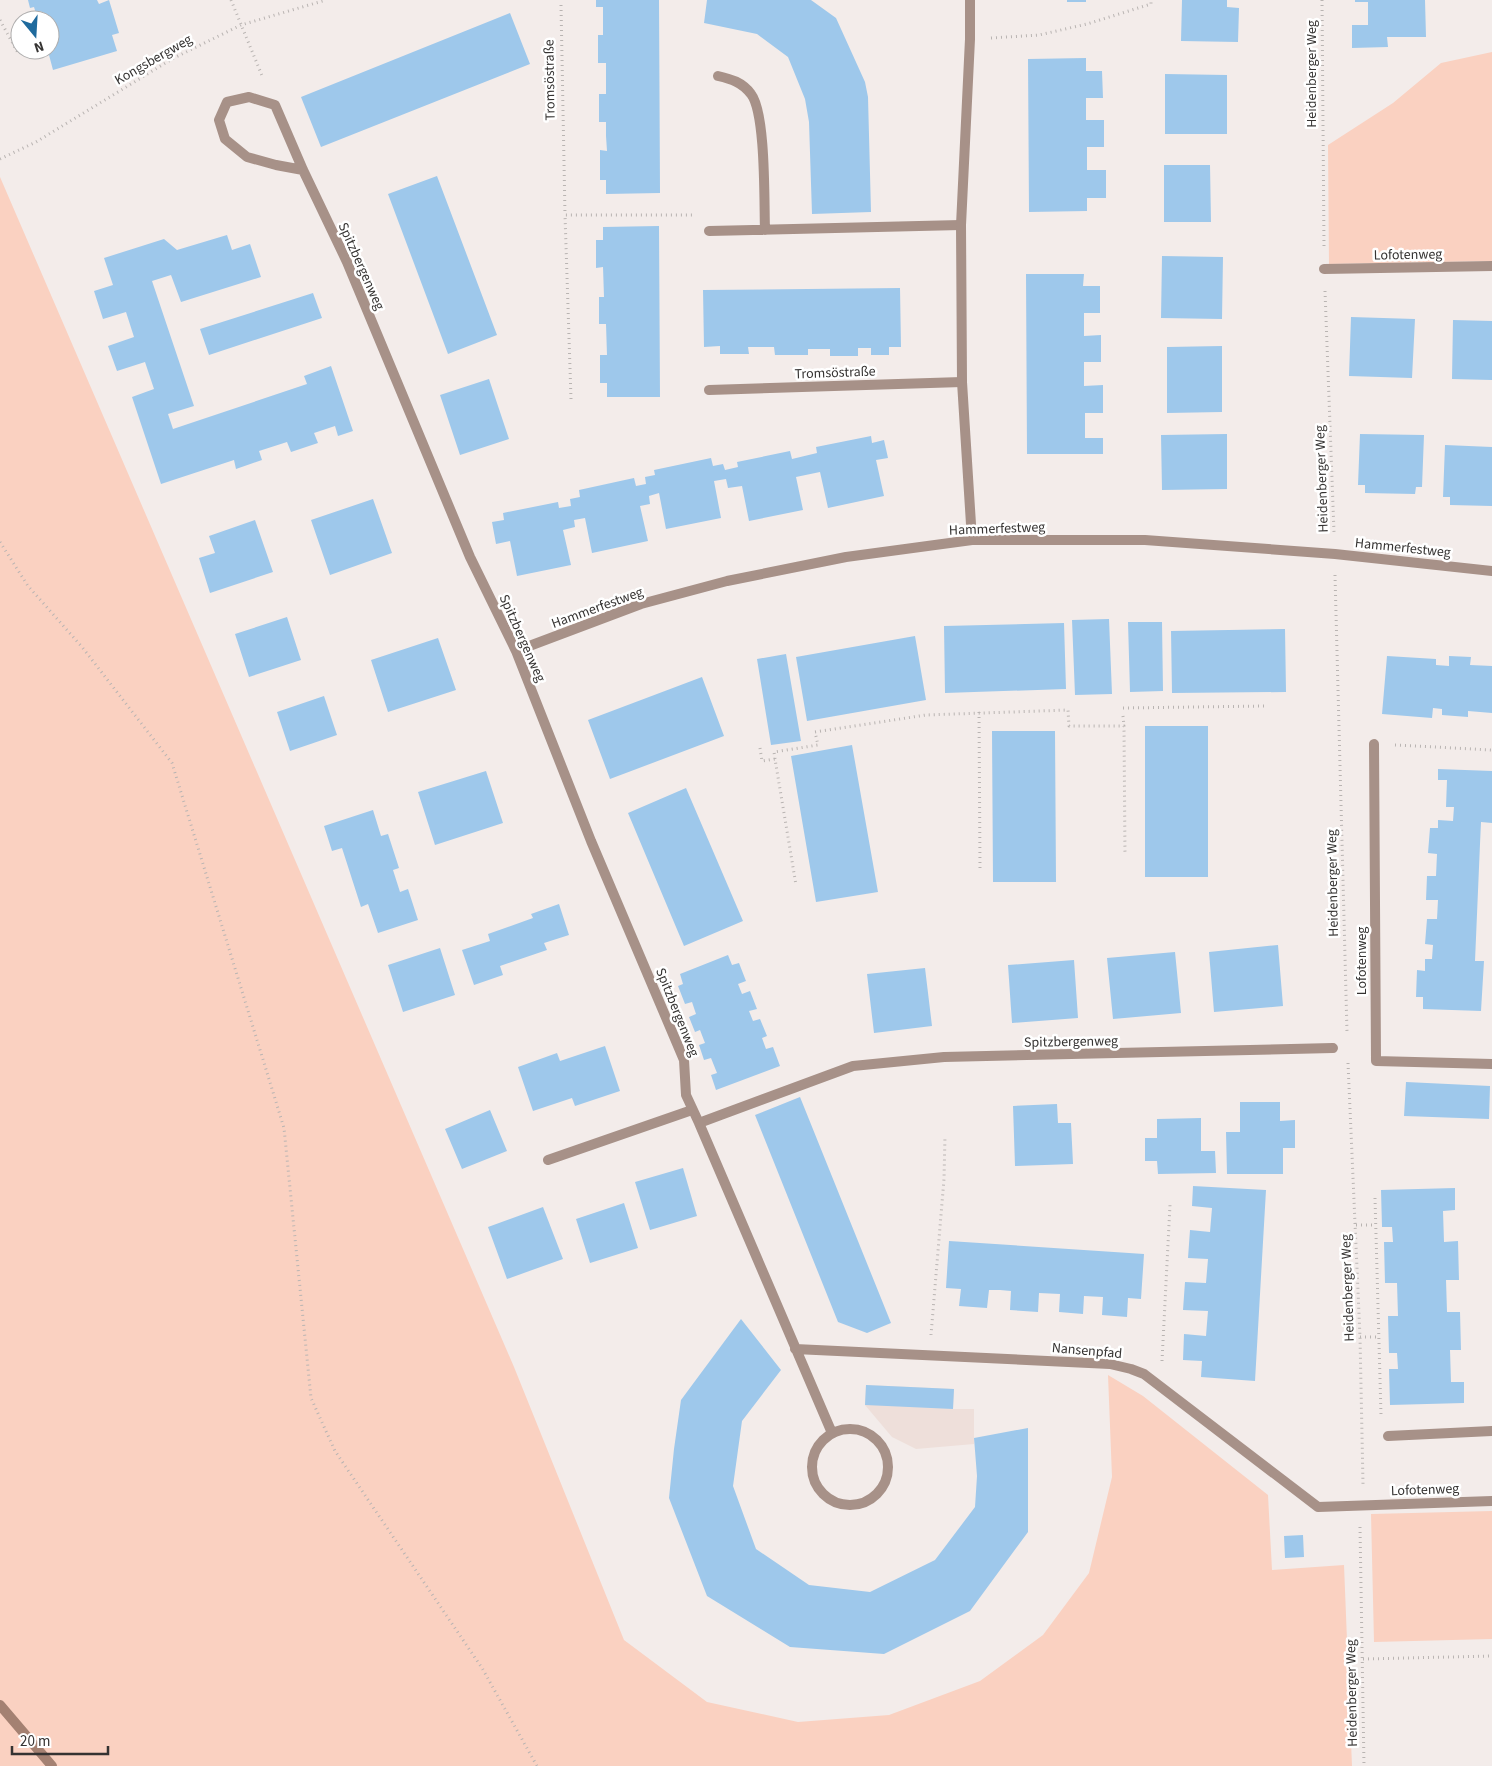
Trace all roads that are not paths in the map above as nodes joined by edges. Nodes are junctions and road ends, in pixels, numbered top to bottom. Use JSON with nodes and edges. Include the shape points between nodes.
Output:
{"nodes":[{"id":1,"x":970,"y":0,"type":"edge"},
{"id":2,"x":718,"y":76,"type":"dead end"},
{"id":3,"x":303,"y":170,"type":"junction"},
{"id":4,"x":961,"y":225,"type":"junction"},
{"id":5,"x":765,"y":230,"type":"junction"},
{"id":6,"x":708,"y":231,"type":"road end"},
{"id":7,"x":1492,"y":266,"type":"edge"},
{"id":8,"x":1324,"y":270,"type":"road end"},
{"id":9,"x":962,"y":382,"type":"junction"},
{"id":10,"x":709,"y":390,"type":"dead end"},
{"id":11,"x":972,"y":540,"type":"junction"},
{"id":12,"x":1492,"y":571,"type":"edge"},
{"id":13,"x":516,"y":651,"type":"junction"},
{"id":14,"x":1374,"y":744,"type":"road end"},
{"id":15,"x":1333,"y":1048,"type":"dead end"},
{"id":16,"x":1492,"y":1064,"type":"edge"},
{"id":17,"x":692,"y":1110,"type":"junction"},
{"id":18,"x":699,"y":1123,"type":"junction"},
{"id":19,"x":548,"y":1160,"type":"dead end"},
{"id":20,"x":795,"y":1349,"type":"junction"},
{"id":21,"x":1492,"y":1431,"type":"edge"},
{"id":22,"x":832,"y":1433,"type":"junction"},
{"id":23,"x":1388,"y":1436,"type":"road end"},
{"id":24,"x":1492,"y":1501,"type":"edge"},
{"id":25,"x":1360,"y":1506,"type":"joint"}],
"edges":[{"from":1,"to":4,"type":"street"},
{"from":2,"to":5,"type":"street","via":[[736,80],[751,94],[758,109]]},
{"from":3,"to":3,"type":"street","name":"Spitzbergenweg","via":[[247,157],[225,139],[219,120],[227,102],[249,96],[275,105]]},
{"from":3,"to":13,"type":"street","name":"Spitzbergenweg","via":[[347,262],[470,557]]},
{"from":4,"to":5,"type":"street"},
{"from":4,"to":9,"type":"street"},
{"from":5,"to":6,"type":"street"},
{"from":7,"to":8,"type":"street","name":"Lofotenweg"},
{"from":9,"to":10,"type":"street","name":"Tromsöstraße"},
{"from":9,"to":11,"type":"street"},
{"from":11,"to":12,"type":"street","name":"Hammerfestweg","via":[[1145,540],[1335,554]]},
{"from":11,"to":13,"type":"street","name":"Hammerfestweg","via":[[846,557],[727,581],[641,604]]},
{"from":13,"to":17,"type":"street","name":"Spitzbergenweg","via":[[591,842],[684,1060],[686,1095]]},
{"from":14,"to":16,"type":"street","name":"Lofotenweg","via":[[1376,1061]]},
{"from":15,"to":18,"type":"street","name":"Spitzbergenweg","via":[[944,1057],[853,1066]]},
{"from":17,"to":18,"type":"street","name":"Spitzbergenweg"},
{"from":17,"to":19,"type":"street"},
{"from":18,"to":20,"type":"street","name":"Spitzbergenweg"},
{"from":20,"to":22,"type":"street","name":"Spitzbergenweg"},
{"from":20,"to":25,"type":"street","name":"Nansenpfad","via":[[1110,1364],[1131,1369],[1144,1374],[1318,1507]]},
{"from":21,"to":23,"type":"street"},
{"from":22,"to":22,"type":"street","via":[[844,1429],[860,1430],[877,1440],[885,1452],[888,1473],[873,1498],[861,1504],[847,1505],[839,1504],[820,1492],[813,1480],[812,1456],[824,1438]]},
{"from":24,"to":25,"type":"street","name":"Lofotenweg"}]}
